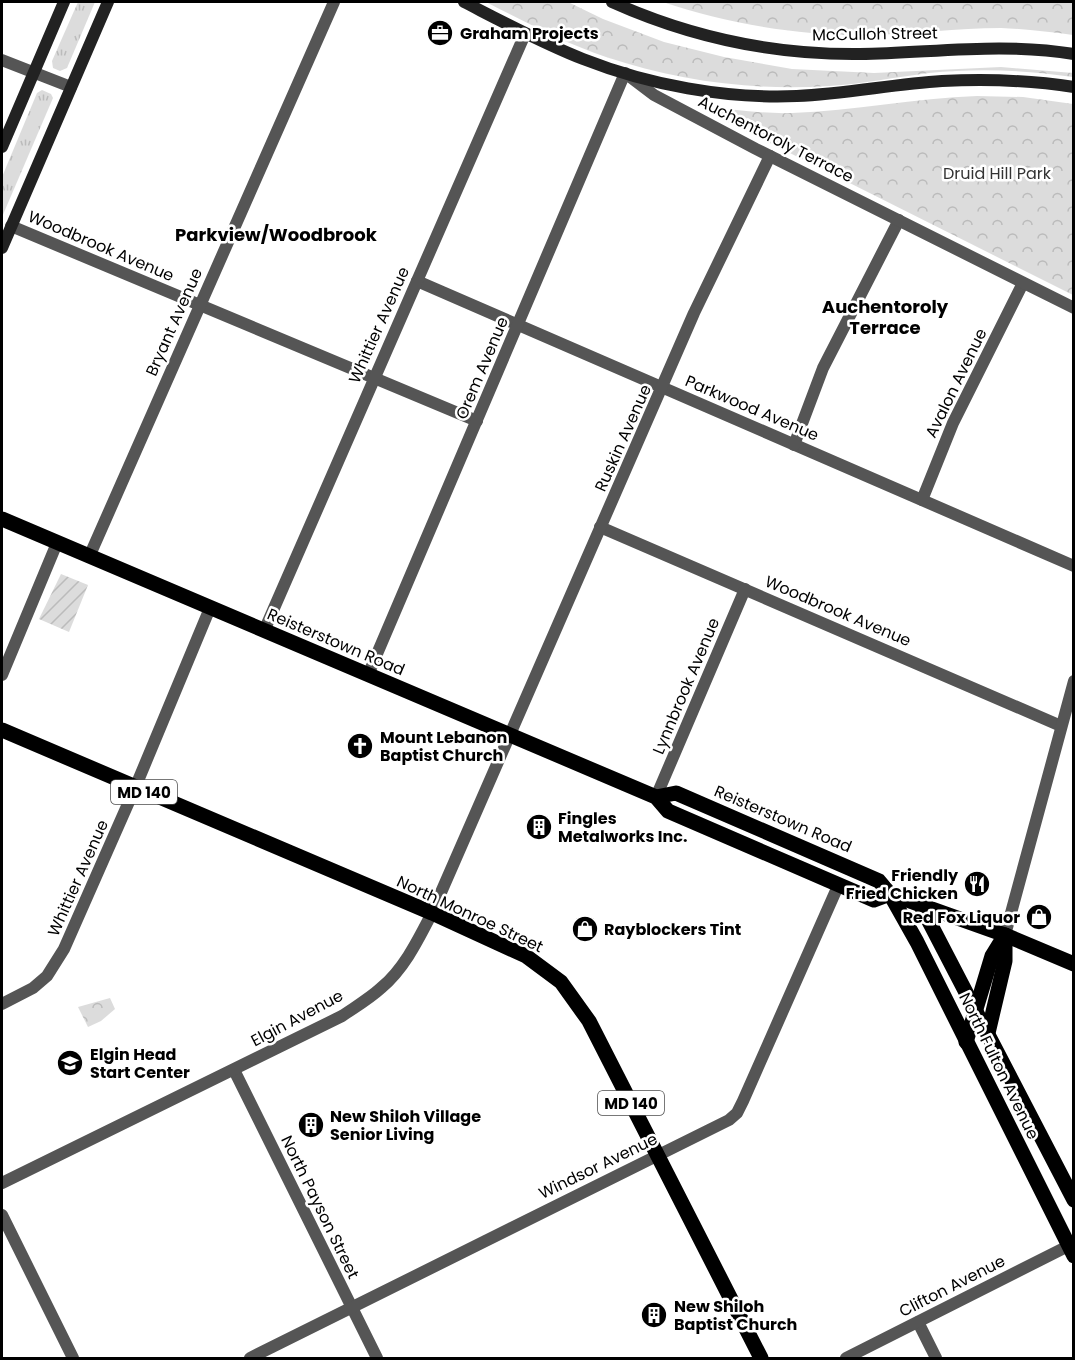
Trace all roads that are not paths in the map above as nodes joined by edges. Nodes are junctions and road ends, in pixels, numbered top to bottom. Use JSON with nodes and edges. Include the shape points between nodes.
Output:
{"nodes":[{"id":1,"x":64,"y":2,"type":"edge"},
{"id":2,"x":108,"y":2,"type":"edge"},
{"id":3,"x":333,"y":2,"type":"edge"},
{"id":4,"x":464,"y":2,"type":"edge"},
{"id":5,"x":612,"y":2,"type":"edge"},
{"id":6,"x":525,"y":33,"type":"junction"},
{"id":7,"x":1074,"y":54,"type":"edge"},
{"id":8,"x":2,"y":60,"type":"edge"},
{"id":9,"x":33,"y":73,"type":"junction"},
{"id":10,"x":625,"y":73,"type":"junction"},
{"id":11,"x":71,"y":87,"type":"junction"},
{"id":12,"x":1074,"y":87,"type":"edge"},
{"id":13,"x":2,"y":147,"type":"edge"},
{"id":14,"x":770,"y":156,"type":"junction"},
{"id":15,"x":899,"y":220,"type":"junction"},
{"id":16,"x":11,"y":226,"type":"junction"},
{"id":17,"x":2,"y":248,"type":"edge"},
{"id":18,"x":417,"y":281,"type":"junction"},
{"id":19,"x":1023,"y":283,"type":"junction"},
{"id":20,"x":199,"y":306,"type":"junction"},
{"id":21,"x":1074,"y":308,"type":"edge"},
{"id":22,"x":518,"y":325,"type":"junction"},
{"id":23,"x":375,"y":378,"type":"junction"},
{"id":24,"x":663,"y":388,"type":"junction"},
{"id":25,"x":477,"y":421,"type":"junction"},
{"id":26,"x":794,"y":445,"type":"junction"},
{"id":27,"x":922,"y":500,"type":"junction"},
{"id":28,"x":2,"y":519,"type":"edge"},
{"id":29,"x":600,"y":527,"type":"junction"},
{"id":30,"x":57,"y":543,"type":"junction"},
{"id":31,"x":89,"y":556,"type":"junction"},
{"id":32,"x":1074,"y":566,"type":"edge"},
{"id":33,"x":745,"y":589,"type":"junction"},
{"id":34,"x":210,"y":608,"type":"junction"},
{"id":35,"x":264,"y":631,"type":"junction"},
{"id":36,"x":2,"y":675,"type":"edge"},
{"id":37,"x":369,"y":675,"type":"junction"},
{"id":38,"x":1074,"y":681,"type":"edge"},
{"id":39,"x":1061,"y":726,"type":"junction"},
{"id":40,"x":2,"y":730,"type":"edge"},
{"id":41,"x":509,"y":734,"type":"junction"},
{"id":42,"x":135,"y":788,"type":"junction"},
{"id":43,"x":656,"y":797,"type":"junction"},
{"id":44,"x":838,"y":886,"type":"junction"},
{"id":45,"x":890,"y":894,"type":"junction"},
{"id":46,"x":920,"y":904,"type":"junction"},
{"id":47,"x":432,"y":913,"type":"junction"},
{"id":48,"x":1005,"y":935,"type":"junction"},
{"id":49,"x":1074,"y":964,"type":"edge"},
{"id":50,"x":2,"y":1004,"type":"edge"},
{"id":51,"x":976,"y":1010,"type":"junction"},
{"id":52,"x":988,"y":1034,"type":"junction"},
{"id":53,"x":966,"y":1042,"type":"junction"},
{"id":54,"x":234,"y":1070,"type":"junction"},
{"id":55,"x":657,"y":1155,"type":"junction"},
{"id":56,"x":2,"y":1183,"type":"edge"},
{"id":57,"x":1074,"y":1200,"type":"edge"},
{"id":58,"x":2,"y":1215,"type":"edge"},
{"id":59,"x":1072,"y":1248,"type":"edge"},
{"id":60,"x":352,"y":1307,"type":"junction"},
{"id":61,"x":918,"y":1322,"type":"junction"},
{"id":62,"x":74,"y":1359,"type":"edge"},
{"id":63,"x":250,"y":1359,"type":"edge"},
{"id":64,"x":378,"y":1359,"type":"edge"},
{"id":65,"x":761,"y":1359,"type":"edge"},
{"id":66,"x":846,"y":1359,"type":"edge"},
{"id":67,"x":936,"y":1359,"type":"edge"}],
"edges":[{"from":1,"to":9,"type":"main road"},
{"from":2,"to":11,"type":"main road"},
{"from":3,"to":20,"type":"street","name":"Bryant Avenue"},
{"from":4,"to":6,"type":"main road","name":"Auchentoroly Terrace"},
{"from":5,"to":7,"type":"main road","name":"McCulloh Street","via":[[680,28],[771,48],[859,54],[995,48]]},
{"from":6,"to":10,"type":"main road","name":"Auchentoroly Terrace"},
{"from":6,"to":18,"type":"street","name":"Whittier Avenue"},
{"from":8,"to":9,"type":"street"},
{"from":9,"to":11,"type":"street"},
{"from":9,"to":13,"type":"main road"},
{"from":10,"to":12,"type":"main road","via":[[678,87],[756,96],[839,94],[940,81],[1032,82]]},
{"from":10,"to":14,"type":"street","name":"Auchentoroly Terrace","via":[[640,87]]},
{"from":10,"to":22,"type":"street","name":"Orem Avenue"},
{"from":11,"to":16,"type":"main road"},
{"from":14,"to":15,"type":"street","name":"Auchentoroly Terrace"},
{"from":14,"to":24,"type":"street","name":"Ruskin Avenue","via":[[694,313]]},
{"from":15,"to":19,"type":"street","name":"Auchentoroly Terrace"},
{"from":15,"to":26,"type":"street","via":[[823,368]]},
{"from":16,"to":17,"type":"main road"},
{"from":16,"to":20,"type":"street","name":"Woodbrook Avenue"},
{"from":18,"to":22,"type":"street","name":"Parkwood Avenue"},
{"from":18,"to":23,"type":"street","name":"Whittier Avenue"},
{"from":19,"to":21,"type":"street","name":"Auchentoroly Terrace"},
{"from":19,"to":27,"type":"street","name":"Avalon Avenue","via":[[953,423]]},
{"from":20,"to":23,"type":"street","name":"Woodbrook Avenue"},
{"from":20,"to":31,"type":"street","name":"Bryant Avenue"},
{"from":22,"to":24,"type":"street","name":"Parkwood Avenue"},
{"from":22,"to":25,"type":"street","name":"Orem Avenue"},
{"from":23,"to":25,"type":"street","name":"Woodbrook Avenue"},
{"from":23,"to":35,"type":"street","name":"Whittier Avenue"},
{"from":24,"to":26,"type":"street","name":"Parkwood Avenue"},
{"from":24,"to":29,"type":"street","name":"Ruskin Avenue"},
{"from":25,"to":37,"type":"street","name":"Orem Avenue"},
{"from":26,"to":27,"type":"street","name":"Parkwood Avenue"},
{"from":27,"to":32,"type":"street","name":"Parkwood Avenue"},
{"from":28,"to":30,"type":"main road","name":"Reisterstown Road"},
{"from":29,"to":33,"type":"street","name":"Woodbrook Avenue"},
{"from":29,"to":41,"type":"street","name":"Ruskin Avenue"},
{"from":30,"to":31,"type":"main road","name":"Reisterstown Road"},
{"from":30,"to":36,"type":"street"},
{"from":31,"to":34,"type":"main road","name":"Reisterstown Road"},
{"from":33,"to":39,"type":"street","name":"Woodbrook Avenue"},
{"from":33,"to":43,"type":"street","name":"Lynnbrook Avenue"},
{"from":34,"to":35,"type":"main road","name":"Reisterstown Road"},
{"from":34,"to":42,"type":"street","name":"Whittier Avenue"},
{"from":35,"to":37,"type":"main road","name":"Reisterstown Road"},
{"from":37,"to":41,"type":"main road","name":"Reisterstown Road"},
{"from":38,"to":39,"type":"street"},
{"from":39,"to":48,"type":"street"},
{"from":40,"to":42,"type":"main road","name":"North Monroe Street","number":"MD 140"},
{"from":41,"to":43,"type":"main road","name":"Reisterstown Road"},
{"from":41,"to":47,"type":"street","name":"Elgin Avenue"},
{"from":42,"to":47,"type":"main road","name":"North Monroe Street","number":"MD 140"},
{"from":42,"to":50,"type":"street","name":"Whittier Avenue","via":[[55,965],[33,988]]},
{"from":43,"to":44,"type":"main road","name":"Reisterstown Road","via":[[668,811]]},
{"from":43,"to":45,"type":"main road","name":"Reisterstown Road","via":[[676,793],[879,881]]},
{"from":44,"to":45,"type":"main road","name":"Reisterstown Road","via":[[874,900]]},
{"from":44,"to":55,"type":"street","name":"Windsor Avenue","via":[[737,1113]]},
{"from":45,"to":46,"type":"main road","name":"Reisterstown Road"},
{"from":45,"to":53,"type":"main road","name":"North Fulton Avenue"},
{"from":46,"to":48,"type":"main road","name":"Reisterstown Road"},
{"from":46,"to":51,"type":"main road","name":"North Fulton Avenue"},
{"from":47,"to":54,"type":"street","name":"Elgin Avenue","via":[[415,947],[382,988],[342,1016]]},
{"from":47,"to":55,"type":"main road","name":"North Monroe Street","number":"MD 140","via":[[526,956],[561,982],[589,1021]]},
{"from":48,"to":49,"type":"main road","name":"Reisterstown Road"},
{"from":48,"to":51,"type":"main road","via":[[992,956]]},
{"from":48,"to":52,"type":"main road","via":[[1005,961]]},
{"from":51,"to":52,"type":"main road","name":"North Fulton Avenue"},
{"from":51,"to":53,"type":"main road"},
{"from":52,"to":57,"type":"main road","name":"North Fulton Avenue"},
{"from":53,"to":59,"type":"main road","name":"North Fulton Avenue"},
{"from":54,"to":56,"type":"street","name":"Elgin Avenue"},
{"from":54,"to":60,"type":"street","name":"North Payson Street"},
{"from":55,"to":60,"type":"street","name":"Windsor Avenue"},
{"from":55,"to":65,"type":"main road","name":"North Monroe Street","number":"MD 140"},
{"from":58,"to":62,"type":"street"},
{"from":59,"to":61,"type":"street","name":"Clifton Avenue"},
{"from":60,"to":63,"type":"street","name":"Windsor Avenue"},
{"from":60,"to":64,"type":"street","name":"North Payson Street"},
{"from":61,"to":66,"type":"street","name":"Clifton Avenue"},
{"from":61,"to":67,"type":"street"}]}
